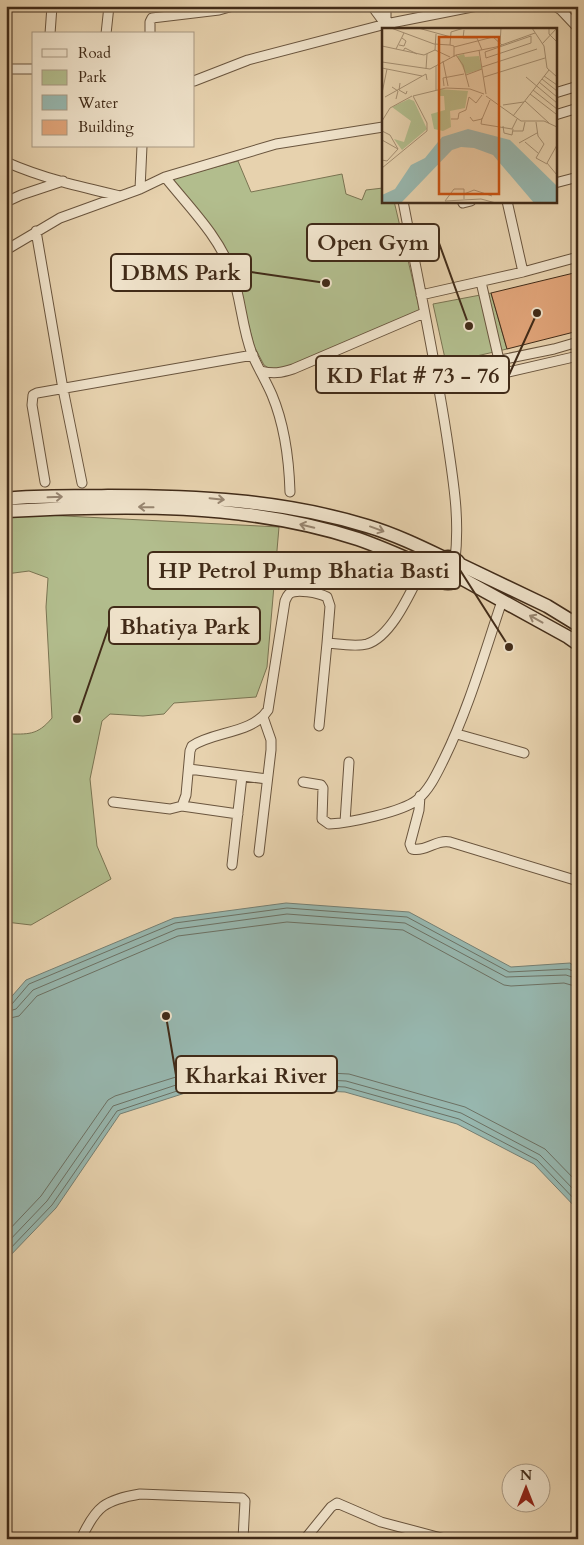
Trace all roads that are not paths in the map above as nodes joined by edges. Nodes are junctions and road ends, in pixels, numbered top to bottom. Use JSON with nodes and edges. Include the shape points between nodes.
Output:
{"nodes":[{"id":1,"x":52,"y":6,"type":"edge"},
{"id":2,"x":109,"y":6,"type":"edge"},
{"id":3,"x":233,"y":6,"type":"edge"},
{"id":4,"x":372,"y":6,"type":"edge"},
{"id":5,"x":386,"y":6,"type":"edge"},
{"id":6,"x":477,"y":6,"type":"edge"},
{"id":7,"x":555,"y":6,"type":"edge"},
{"id":8,"x":388,"y":27,"type":"edge"},
{"id":9,"x":382,"y":28,"type":"edge"},
{"id":10,"x":578,"y":28,"type":"edge"},
{"id":11,"x":50,"y":32,"type":"edge"},
{"id":12,"x":106,"y":32,"type":"edge"},
{"id":13,"x":150,"y":32,"type":"edge"},
{"id":14,"x":6,"y":69,"type":"edge"},
{"id":15,"x":32,"y":69,"type":"edge"},
{"id":16,"x":195,"y":80,"type":"edge"},
{"id":17,"x":578,"y":86,"type":"edge"},
{"id":18,"x":556,"y":93,"type":"edge"},
{"id":19,"x":578,"y":108,"type":"edge"},
{"id":20,"x":556,"y":114,"type":"edge"},
{"id":21,"x":382,"y":127,"type":"edge"},
{"id":22,"x":142,"y":148,"type":"edge"},
{"id":23,"x":6,"y":162,"type":"edge"},
{"id":24,"x":165,"y":177,"type":"junction"},
{"id":25,"x":578,"y":177,"type":"edge"},
{"id":26,"x":63,"y":181,"type":"junction"},
{"id":27,"x":556,"y":183,"type":"edge"},
{"id":28,"x":140,"y":189,"type":"junction"},
{"id":29,"x":120,"y":196,"type":"junction"},
{"id":30,"x":6,"y":202,"type":"edge"},
{"id":31,"x":403,"y":202,"type":"edge"},
{"id":32,"x":507,"y":202,"type":"edge"},
{"id":33,"x":36,"y":231,"type":"junction"},
{"id":34,"x":6,"y":250,"type":"edge"},
{"id":35,"x":578,"y":257,"type":"edge"},
{"id":36,"x":523,"y":272,"type":"junction"},
{"id":37,"x":481,"y":282,"type":"junction"},
{"id":38,"x":421,"y":295,"type":"junction"},
{"id":39,"x":424,"y":313,"type":"junction"},
{"id":40,"x":578,"y":342,"type":"edge"},
{"id":41,"x":252,"y":356,"type":"junction"},
{"id":42,"x":578,"y":356,"type":"edge"},
{"id":43,"x":499,"y":360,"type":"junction"},
{"id":44,"x":457,"y":369,"type":"dead end"},
{"id":45,"x":261,"y":371,"type":"junction"},
{"id":46,"x":439,"y":388,"type":"junction"},
{"id":47,"x":64,"y":389,"type":"junction"},
{"id":48,"x":45,"y":482,"type":"dead end"},
{"id":49,"x":82,"y":483,"type":"dead end"},
{"id":50,"x":290,"y":492,"type":"dead end"},
{"id":51,"x":6,"y":499,"type":"edge"},
{"id":52,"x":6,"y":512,"type":"edge"},
{"id":53,"x":453,"y":561,"type":"junction"},
{"id":54,"x":430,"y":568,"type":"junction"},
{"id":55,"x":459,"y":577,"type":"junction"},
{"id":56,"x":502,"y":600,"type":"junction"},
{"id":57,"x":578,"y":626,"type":"edge"},
{"id":58,"x":327,"y":643,"type":"junction"},
{"id":59,"x":578,"y":644,"type":"edge"},
{"id":60,"x":263,"y":717,"type":"junction"},
{"id":61,"x":318,"y":726,"type":"dead end"},
{"id":62,"x":457,"y":734,"type":"junction"},
{"id":63,"x":524,"y":753,"type":"dead end"},
{"id":64,"x":349,"y":762,"type":"dead end"},
{"id":65,"x":188,"y":770,"type":"junction"},
{"id":66,"x":242,"y":776,"type":"junction"},
{"id":67,"x":267,"y":779,"type":"junction"},
{"id":68,"x":302,"y":782,"type":"dead end"},
{"id":69,"x":420,"y":796,"type":"junction"},
{"id":70,"x":113,"y":802,"type":"dead end"},
{"id":71,"x":182,"y":806,"type":"junction"},
{"id":72,"x":238,"y":814,"type":"junction"},
{"id":73,"x":345,"y":822,"type":"junction"},
{"id":74,"x":259,"y":852,"type":"dead end"},
{"id":75,"x":232,"y":865,"type":"dead end"},
{"id":76,"x":578,"y":881,"type":"edge"},
{"id":77,"x":81,"y":1539,"type":"edge"},
{"id":78,"x":243,"y":1539,"type":"edge"},
{"id":79,"x":305,"y":1539,"type":"edge"},
{"id":80,"x":445,"y":1539,"type":"edge"}],
"edges":[{"from":1,"to":11,"type":"street"},
{"from":2,"to":12,"type":"street"},
{"from":3,"to":13,"type":"street","via":[[152,18]]},
{"from":4,"to":8,"type":"street"},
{"from":5,"to":8,"type":"street"},
{"from":6,"to":8,"type":"street"},
{"from":7,"to":10,"type":"street"},
{"from":9,"to":16,"type":"street","via":[[248,60]]},
{"from":14,"to":15,"type":"street"},
{"from":17,"to":18,"type":"street"},
{"from":19,"to":20,"type":"street"},
{"from":21,"to":24,"type":"street","via":[[276,144]]},
{"from":22,"to":28,"type":"street"},
{"from":23,"to":26,"type":"street"},
{"from":24,"to":28,"type":"street"},
{"from":24,"to":41,"type":"street","via":[[217,241],[224,255],[232,274]]},
{"from":25,"to":27,"type":"street"},
{"from":26,"to":29,"type":"street"},
{"from":26,"to":30,"type":"street"},
{"from":28,"to":29,"type":"street"},
{"from":29,"to":33,"type":"street","via":[[60,218]]},
{"from":31,"to":38,"type":"street"},
{"from":32,"to":36,"type":"street"},
{"from":33,"to":34,"type":"street"},
{"from":33,"to":47,"type":"street"},
{"from":35,"to":36,"type":"street"},
{"from":36,"to":37,"type":"street"},
{"from":37,"to":38,"type":"street"},
{"from":37,"to":43,"type":"street"},
{"from":38,"to":39,"type":"street"},
{"from":39,"to":45,"type":"street","via":[[287,371],[271,374]]},
{"from":39,"to":46,"type":"street"},
{"from":40,"to":43,"type":"street"},
{"from":41,"to":45,"type":"street"},
{"from":41,"to":47,"type":"street"},
{"from":42,"to":46,"type":"street"},
{"from":43,"to":44,"type":"street"},
{"from":45,"to":50,"type":"street","via":[[273,397],[287,447]]},
{"from":46,"to":53,"type":"street","via":[[457,511],[458,537]]},
{"from":47,"to":48,"type":"street","via":[[33,395]]},
{"from":47,"to":49,"type":"street"},
{"from":51,"to":53,"type":"main road","one_way":true,"via":[[163,496],[252,502],[305,510],[368,526]]},
{"from":54,"to":52,"type":"main road","one_way":true,"via":[[356,538],[287,521],[233,513],[145,506]]},
{"from":53,"to":54,"type":"main road","via":[[439,561]]},
{"from":53,"to":55,"type":"main road","via":[[461,573]]},
{"from":53,"to":57,"type":"main road","via":[[548,606]]},
{"from":54,"to":55,"type":"main road","via":[[445,582],[450,583]]},
{"from":54,"to":58,"type":"street","via":[[376,640],[366,644]]},
{"from":55,"to":56,"type":"main road"},
{"from":59,"to":56,"type":"main road","one_way":true},
{"from":56,"to":62,"type":"street"},
{"from":58,"to":60,"type":"street","via":[[330,606],[327,597],[310,592],[287,595],[268,710]]},
{"from":58,"to":61,"type":"street"},
{"from":60,"to":65,"type":"street","via":[[196,743],[190,751]]},
{"from":60,"to":67,"type":"street","via":[[271,740]]},
{"from":62,"to":63,"type":"street"},
{"from":62,"to":69,"type":"street","via":[[437,774]]},
{"from":64,"to":73,"type":"street"},
{"from":65,"to":66,"type":"street"},
{"from":65,"to":71,"type":"street"},
{"from":66,"to":67,"type":"street"},
{"from":66,"to":72,"type":"street"},
{"from":67,"to":74,"type":"street"},
{"from":68,"to":73,"type":"street","via":[[321,784],[321,812],[325,823]]},
{"from":69,"to":73,"type":"street","via":[[405,806]]},
{"from":69,"to":76,"type":"street","via":[[410,844],[412,849],[423,850],[440,841],[450,842]]},
{"from":70,"to":71,"type":"street","via":[[170,809]]},
{"from":71,"to":72,"type":"street"},
{"from":72,"to":75,"type":"street"},
{"from":77,"to":78,"type":"street","via":[[98,1510],[108,1502],[140,1494],[242,1498]]},
{"from":79,"to":80,"type":"street","via":[[331,1506],[337,1504],[381,1522]]}]}
